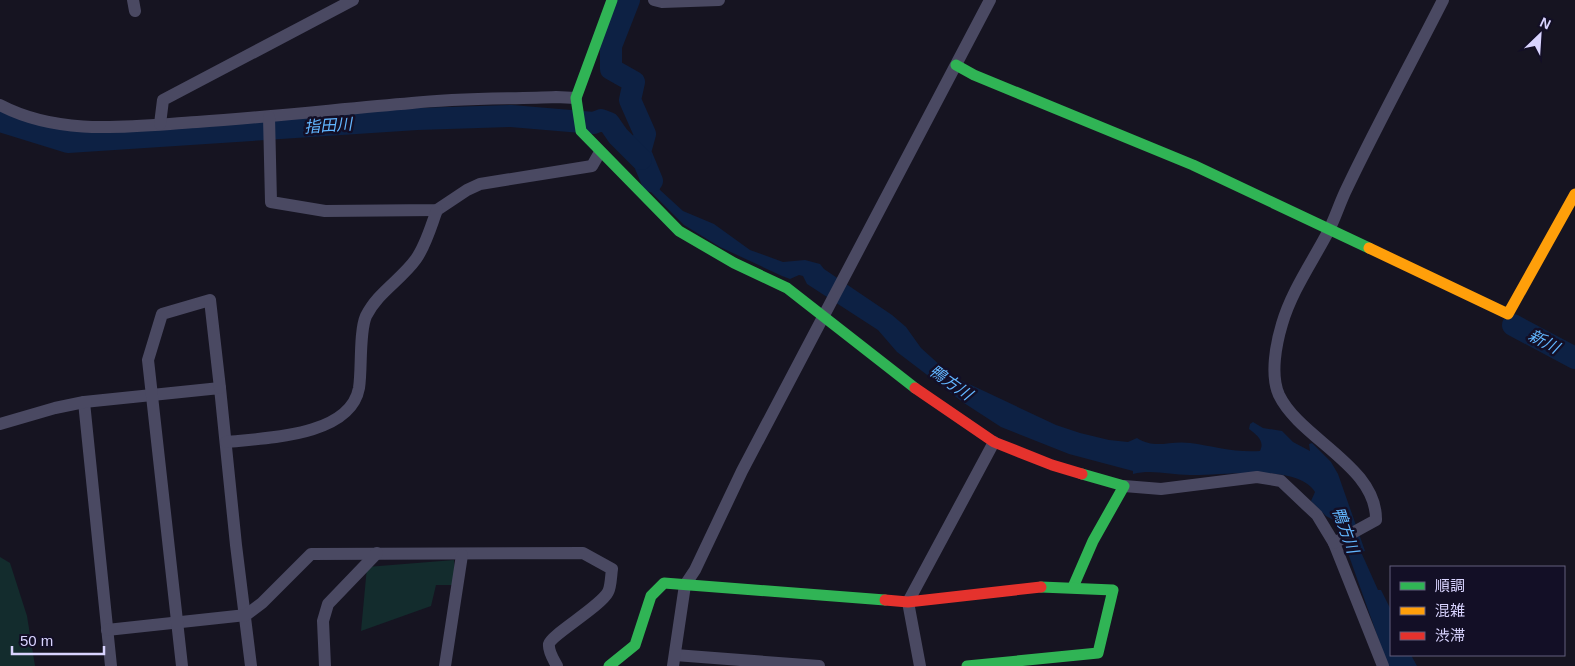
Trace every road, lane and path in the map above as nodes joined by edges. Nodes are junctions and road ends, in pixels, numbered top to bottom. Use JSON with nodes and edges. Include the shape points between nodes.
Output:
{"nodes":[{"id":1,"x":353,"y":0,"type":"edge"},
{"id":2,"x":612,"y":0,"type":"edge"},
{"id":3,"x":719,"y":0,"type":"edge"},
{"id":4,"x":990,"y":0,"type":"edge"},
{"id":5,"x":1443,"y":0,"type":"edge"},
{"id":6,"x":658,"y":1,"type":"edge"},
{"id":7,"x":956,"y":65,"type":"junction"},
{"id":8,"x":577,"y":102,"type":"junction"},
{"id":9,"x":0,"y":105,"type":"edge"},
{"id":10,"x":269,"y":117,"type":"junction"},
{"id":11,"x":160,"y":124,"type":"junction"},
{"id":12,"x":600,"y":152,"type":"junction"},
{"id":13,"x":1575,"y":194,"type":"edge"},
{"id":14,"x":437,"y":210,"type":"junction"},
{"id":15,"x":1330,"y":228,"type":"junction"},
{"id":16,"x":823,"y":318,"type":"junction"},
{"id":17,"x":220,"y":388,"type":"junction"},
{"id":18,"x":150,"y":395,"type":"junction"},
{"id":19,"x":84,"y":402,"type":"junction"},
{"id":20,"x":0,"y":424,"type":"edge"},
{"id":21,"x":226,"y":442,"type":"junction"},
{"id":22,"x":994,"y":442,"type":"junction"},
{"id":23,"x":1124,"y":486,"type":"junction"},
{"id":24,"x":1334,"y":543,"type":"junction"},
{"id":25,"x":377,"y":553,"type":"junction"},
{"id":26,"x":462,"y":555,"type":"junction"},
{"id":27,"x":685,"y":585,"type":"junction"},
{"id":28,"x":1073,"y":587,"type":"junction"},
{"id":29,"x":908,"y":602,"type":"junction"},
{"id":30,"x":246,"y":616,"type":"junction"},
{"id":31,"x":177,"y":624,"type":"junction"},
{"id":32,"x":107,"y":630,"type":"junction"},
{"id":33,"x":674,"y":660,"type":"edge"},
{"id":34,"x":110,"y":666,"type":"edge"},
{"id":35,"x":182,"y":666,"type":"edge"},
{"id":36,"x":251,"y":666,"type":"edge"},
{"id":37,"x":325,"y":666,"type":"edge"},
{"id":38,"x":445,"y":666,"type":"edge"},
{"id":39,"x":557,"y":666,"type":"edge"},
{"id":40,"x":610,"y":666,"type":"edge"},
{"id":41,"x":819,"y":666,"type":"edge"},
{"id":42,"x":920,"y":666,"type":"edge"},
{"id":43,"x":966,"y":666,"type":"edge"},
{"id":44,"x":1383,"y":666,"type":"edge"}],
"edges":[{"from":1,"to":11,"type":"street","via":[[163,100]]},
{"from":2,"to":8,"type":"street"},
{"from":3,"to":6,"type":"street"},
{"from":4,"to":7,"type":"street"},
{"from":5,"to":15,"type":"street","via":[[1346,190]]},
{"from":7,"to":15,"type":"street","via":[[1193,165]]},
{"from":7,"to":16,"type":"street"},
{"from":8,"to":10,"type":"street","via":[[556,97],[415,102]]},
{"from":8,"to":12,"type":"street","via":[[581,131]]},
{"from":9,"to":11,"type":"street","via":[[22,116],[54,124],[91,128]]},
{"from":10,"to":11,"type":"street"},
{"from":10,"to":14,"type":"street","via":[[271,202],[325,211]]},
{"from":12,"to":14,"type":"street","via":[[592,166],[480,184]]},
{"from":12,"to":16,"type":"street","via":[[679,231],[787,288]]},
{"from":13,"to":15,"type":"street","via":[[1508,314]]},
{"from":14,"to":21,"type":"street","via":[[416,258],[376,300],[365,319],[358,391],[350,408],[332,423],[299,433]]},
{"from":15,"to":24,"type":"street","via":[[1294,293],[1282,324],[1275,378],[1279,394],[1289,410],[1349,466],[1368,490],[1376,510],[1376,520]]},
{"from":16,"to":22,"type":"street","via":[[936,404]]},
{"from":16,"to":27,"type":"street"},
{"from":17,"to":18,"type":"street"},
{"from":17,"to":18,"type":"street","via":[[210,300],[162,314],[148,360]]},
{"from":17,"to":21,"type":"street"},
{"from":18,"to":19,"type":"street"},
{"from":18,"to":31,"type":"street"},
{"from":19,"to":20,"type":"street"},
{"from":19,"to":32,"type":"street"},
{"from":21,"to":30,"type":"street"},
{"from":22,"to":23,"type":"street","via":[[1052,465]]},
{"from":22,"to":29,"type":"street"},
{"from":23,"to":24,"type":"street","via":[[1161,489],[1257,477],[1281,481],[1317,515]]},
{"from":23,"to":28,"type":"street","via":[[1093,541]]},
{"from":24,"to":44,"type":"street"},
{"from":25,"to":26,"type":"street"},
{"from":25,"to":30,"type":"street","via":[[311,554]]},
{"from":25,"to":37,"type":"street","via":[[328,604],[323,621]]},
{"from":26,"to":38,"type":"street"},
{"from":26,"to":39,"type":"street","via":[[583,553],[612,569],[608,592],[566,630],[553,636],[549,645]]},
{"from":27,"to":29,"type":"street"},
{"from":27,"to":33,"type":"street"},
{"from":27,"to":40,"type":"street","via":[[664,583],[651,596],[635,646]]},
{"from":28,"to":29,"type":"street","via":[[1030,587]]},
{"from":28,"to":43,"type":"street","via":[[1113,590],[1098,653]]},
{"from":29,"to":42,"type":"street"},
{"from":30,"to":31,"type":"street"},
{"from":30,"to":36,"type":"street"},
{"from":31,"to":32,"type":"street"},
{"from":31,"to":35,"type":"street"},
{"from":32,"to":34,"type":"street"},
{"from":33,"to":41,"type":"street"}]}
